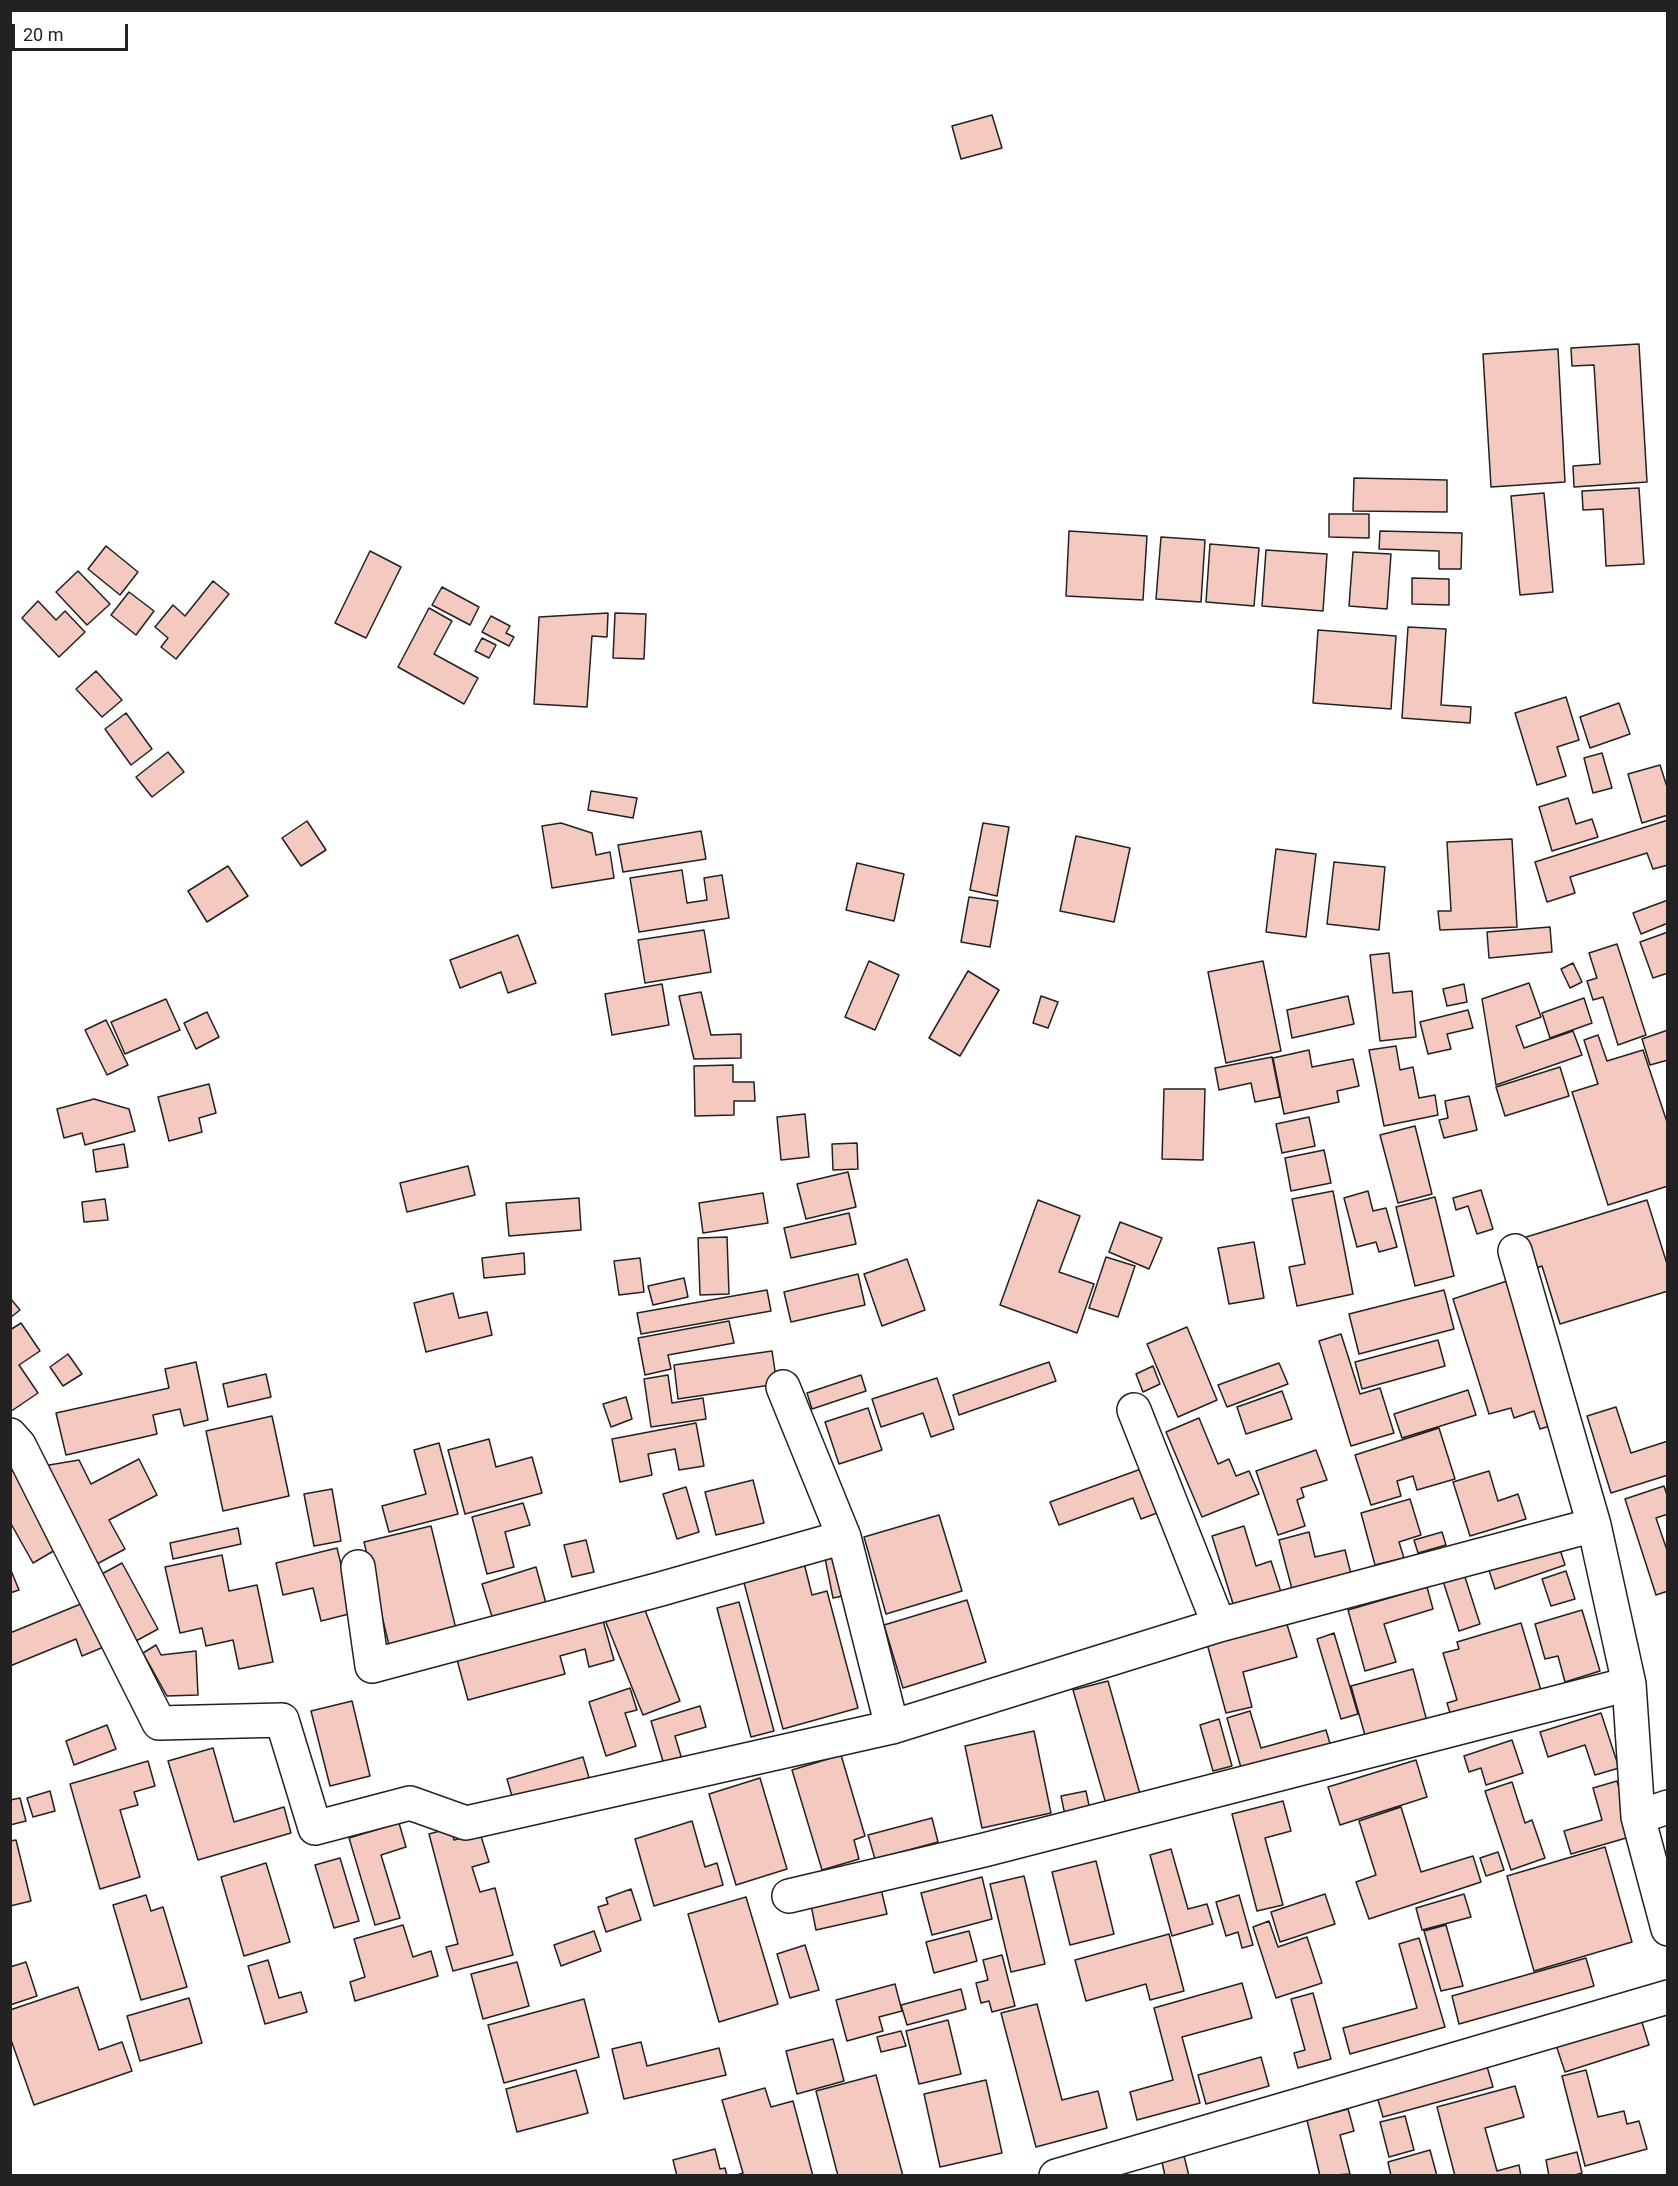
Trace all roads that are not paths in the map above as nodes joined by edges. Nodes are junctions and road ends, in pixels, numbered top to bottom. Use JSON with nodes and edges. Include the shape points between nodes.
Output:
{"nodes":[{"id":1,"x":1515,"y":1251,"type":"dead end"},
{"id":2,"x":783,"y":1387,"type":"dead end"},
{"id":3,"x":1134,"y":1410,"type":"dead end"},
{"id":4,"x":10,"y":1434,"type":"edge"},
{"id":5,"x":1594,"y":1525,"type":"junction"},
{"id":6,"x":844,"y":1537,"type":"junction"},
{"id":7,"x":358,"y":1567,"type":"dead end"},
{"id":8,"x":1219,"y":1625,"type":"junction"},
{"id":9,"x":1629,"y":1684,"type":"junction"},
{"id":10,"x":892,"y":1727,"type":"junction"},
{"id":11,"x":1653,"y":1812,"type":"edge"},
{"id":12,"x":789,"y":1896,"type":"dead end"},
{"id":13,"x":1668,"y":1929,"type":"edge"},
{"id":14,"x":1668,"y":1997,"type":"edge"},
{"id":15,"x":1056,"y":2175,"type":"edge"}],
"edges":[{"from":1,"to":5,"type":"street"},
{"from":2,"to":6,"type":"street"},
{"from":3,"to":8,"type":"street"},
{"from":4,"to":10,"type":"street","via":[[159,1723],[282,1720],[315,1828],[410,1803],[466,1823]]},
{"from":5,"to":8,"type":"street"},
{"from":5,"to":9,"type":"street"},
{"from":6,"to":7,"type":"street","via":[[372,1666]]},
{"from":6,"to":10,"type":"street"},
{"from":8,"to":10,"type":"street"},
{"from":9,"to":11,"type":"street"},
{"from":9,"to":12,"type":"street","via":[[996,1847]]},
{"from":11,"to":13,"type":"street"},
{"from":14,"to":15,"type":"street"}]}
